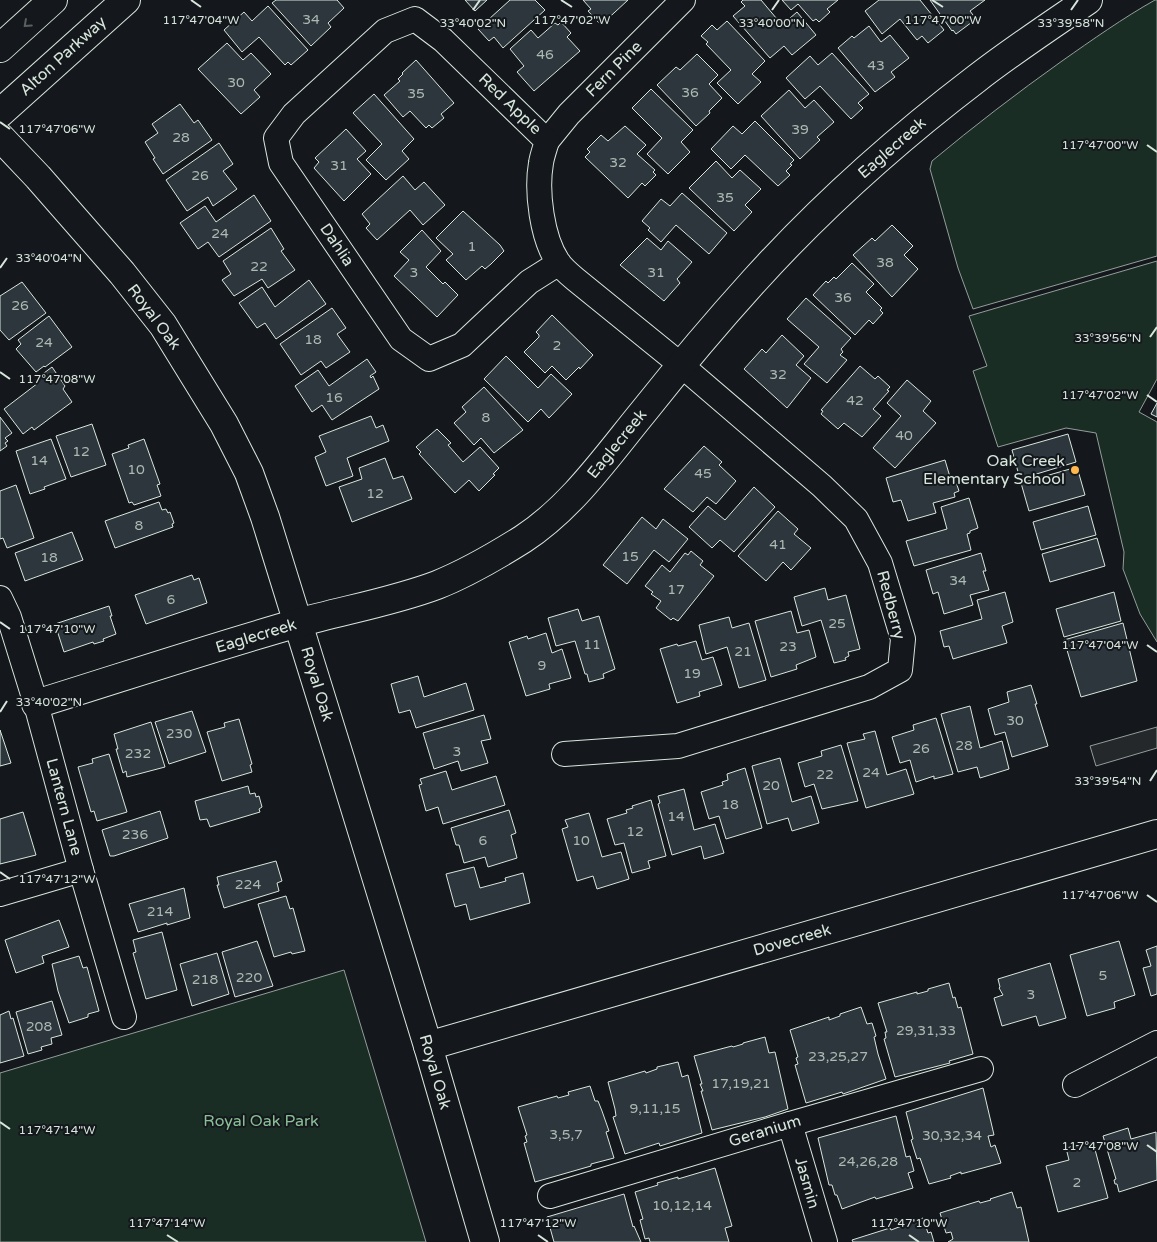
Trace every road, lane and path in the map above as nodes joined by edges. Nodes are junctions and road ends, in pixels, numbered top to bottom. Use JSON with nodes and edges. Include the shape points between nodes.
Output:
{"nodes":[{"id":1,"x":53,"y":0,"type":"edge"},
{"id":2,"x":126,"y":0,"type":"edge"},
{"id":3,"x":683,"y":0,"type":"edge"},
{"id":4,"x":1088,"y":0,"type":"edge"},
{"id":5,"x":415,"y":19,"type":"joint"},
{"id":6,"x":0,"y":48,"type":"edge"},
{"id":7,"x":0,"y":113,"type":"edge"},
{"id":8,"x":0,"y":137,"type":"edge"},
{"id":9,"x":547,"y":141,"type":"junction"},
{"id":10,"x":559,"y":263,"type":"junction"},
{"id":11,"x":681,"y":365,"type":"junction"},
{"id":12,"x":0,"y":598,"type":"edge"},
{"id":13,"x":298,"y":623,"type":"junction"},
{"id":14,"x":36,"y":704,"type":"junction"},
{"id":15,"x":564,"y":754,"type":"dead end"},
{"id":16,"x":1157,"y":834,"type":"edge"},
{"id":17,"x":81,"y":870,"type":"junction"},
{"id":18,"x":0,"y":894,"type":"edge"},
{"id":19,"x":124,"y":1017,"type":"dead end"},
{"id":20,"x":1157,"y":1043,"type":"edge"},
{"id":21,"x":428,"y":1046,"type":"junction"},
{"id":22,"x":981,"y":1068,"type":"dead end"},
{"id":23,"x":1075,"y":1085,"type":"dead end"},
{"id":24,"x":790,"y":1124,"type":"junction"},
{"id":25,"x":550,"y":1196,"type":"dead end"},
{"id":26,"x":485,"y":1242,"type":"edge"},
{"id":27,"x":824,"y":1242,"type":"edge"}],
"edges":[{"from":1,"to":6,"type":"street","one_way":true},
{"from":2,"to":7,"type":"street","name":"Alton Parkway"},
{"from":3,"to":9,"type":"street","name":"Fern Pine","via":[[569,114]]},
{"from":4,"to":11,"type":"street","name":"Eaglecreek","via":[[976,78],[868,168],[755,279]]},
{"from":5,"to":9,"type":"street","name":"Red Apple","via":[[443,40]]},
{"from":5,"to":10,"type":"street","name":"Dahlia","via":[[385,31],[294,114],[276,138],[281,164],[401,339],[429,359],[462,345],[529,282]]},
{"from":8,"to":13,"type":"street","name":"Royal Oak","via":[[122,274],[176,344],[249,473]]},
{"from":9,"to":10,"type":"street","name":"Red Apple","via":[[541,165],[540,191],[544,227]]},
{"from":10,"to":11,"type":"street","name":"Red Apple"},
{"from":11,"to":13,"type":"street","name":"Eaglecreek","via":[[589,479],[556,513],[525,537],[434,586]]},
{"from":11,"to":15,"type":"street","name":"Redberry","via":[[856,519],[880,563],[903,639],[900,670],[868,687],[678,746]]},
{"from":12,"to":14,"type":"street","name":"Lantern Lane"},
{"from":13,"to":14,"type":"street","name":"Eaglecreek"},
{"from":13,"to":21,"type":"street","name":"Royal Oak"},
{"from":14,"to":17,"type":"street","name":"Lantern Lane"},
{"from":16,"to":21,"type":"street","name":"Dovecreek"},
{"from":17,"to":18,"type":"street"},
{"from":17,"to":19,"type":"street","name":"Lantern Lane"},
{"from":20,"to":23,"type":"street"},
{"from":21,"to":26,"type":"street","name":"Royal Oak"},
{"from":22,"to":24,"type":"street","name":"Geranium"},
{"from":24,"to":25,"type":"street","name":"Geranium"},
{"from":24,"to":27,"type":"street","name":"Jasmin"}]}
